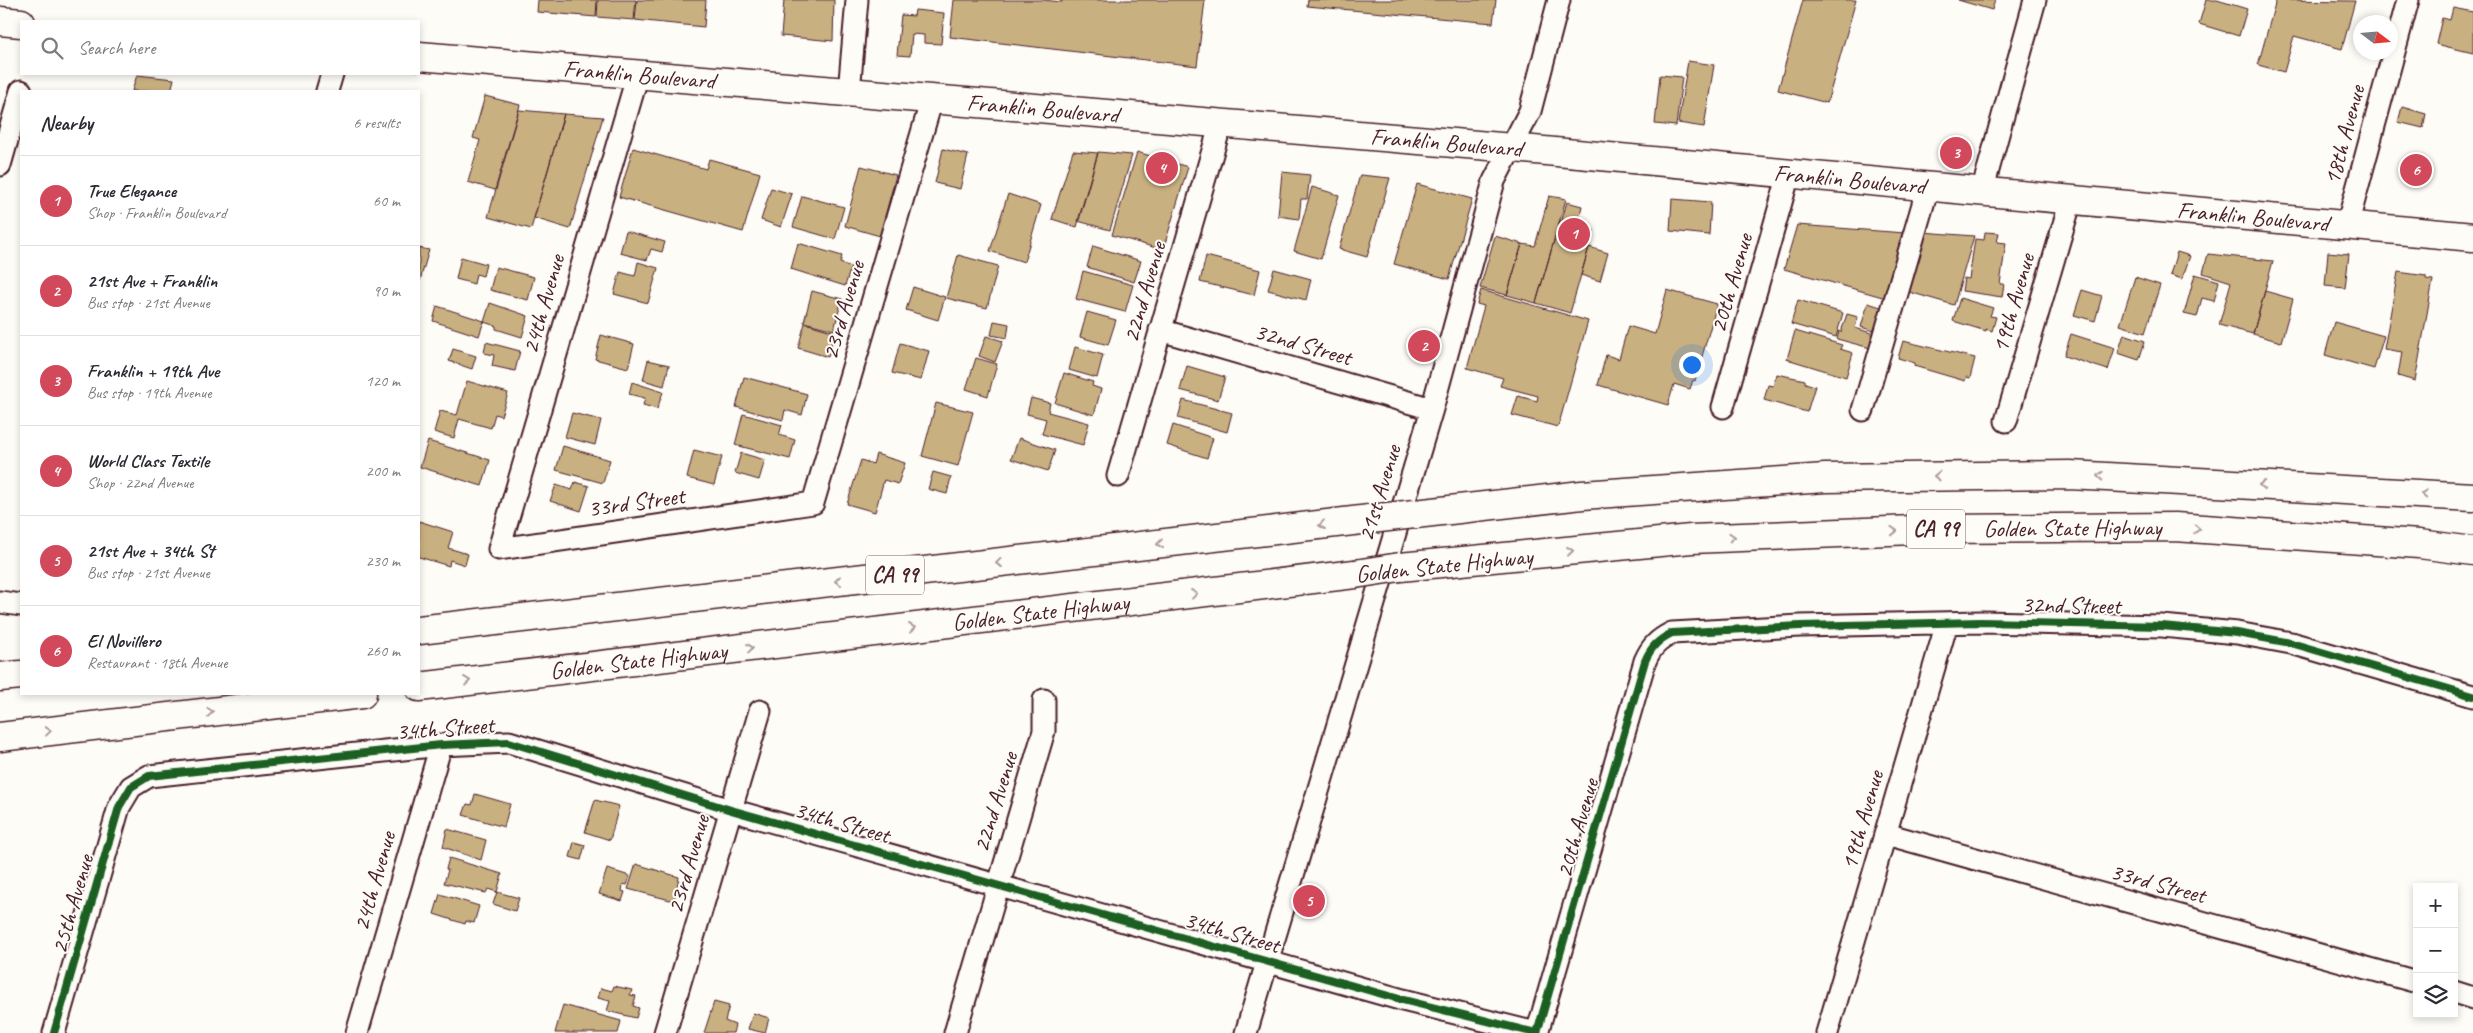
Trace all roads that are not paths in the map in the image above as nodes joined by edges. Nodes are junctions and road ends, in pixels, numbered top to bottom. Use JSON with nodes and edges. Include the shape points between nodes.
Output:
{"nodes":[{"id":1,"x":857,"y":0,"type":"edge"},
{"id":2,"x":1559,"y":0,"type":"edge"},
{"id":3,"x":2035,"y":0,"type":"edge"},
{"id":4,"x":2408,"y":0,"type":"edge"},
{"id":5,"x":0,"y":21,"type":"edge"},
{"id":6,"x":20,"y":23,"type":"edge"},
{"id":7,"x":420,"y":56,"type":"edge"},
{"id":8,"x":638,"y":74,"type":"junction"},
{"id":9,"x":26,"y":75,"type":"edge"},
{"id":10,"x":332,"y":75,"type":"edge"},
{"id":11,"x":21,"y":90,"type":"edge"},
{"id":12,"x":327,"y":90,"type":"edge"},
{"id":13,"x":849,"y":92,"type":"junction"},
{"id":14,"x":20,"y":94,"type":"edge"},
{"id":15,"x":932,"y":99,"type":"junction"},
{"id":16,"x":1221,"y":123,"type":"junction"},
{"id":17,"x":1513,"y":148,"type":"junction"},
{"id":18,"x":0,"y":164,"type":"edge"},
{"id":19,"x":1789,"y":174,"type":"junction"},
{"id":20,"x":1928,"y":187,"type":"junction"},
{"id":21,"x":1982,"y":192,"type":"junction"},
{"id":22,"x":2071,"y":200,"type":"junction"},
{"id":23,"x":2347,"y":226,"type":"junction"},
{"id":24,"x":2473,"y":237,"type":"edge"},
{"id":25,"x":1160,"y":330,"type":"junction"},
{"id":26,"x":1723,"y":407,"type":"dead end"},
{"id":27,"x":1432,"y":409,"type":"junction"},
{"id":28,"x":1863,"y":410,"type":"dead end"},
{"id":29,"x":2006,"y":421,"type":"dead end"},
{"id":30,"x":1118,"y":476,"type":"dead end"},
{"id":31,"x":2471,"y":497,"type":"edge"},
{"id":32,"x":780,"y":508,"type":"joint"},
{"id":33,"x":499,"y":549,"type":"joint"},
{"id":34,"x":2473,"y":551,"type":"edge"},
{"id":35,"x":0,"y":602,"type":"edge"},
{"id":36,"x":20,"y":605,"type":"edge"},
{"id":37,"x":1947,"y":623,"type":"junction"},
{"id":38,"x":420,"y":630,"type":"edge"},
{"id":39,"x":1660,"y":638,"type":"joint"},
{"id":40,"x":20,"y":675,"type":"edge"},
{"id":41,"x":0,"y":678,"type":"edge"},
{"id":42,"x":420,"y":687,"type":"edge"},
{"id":43,"x":354,"y":695,"type":"edge"},
{"id":44,"x":2473,"y":696,"type":"edge"},
{"id":45,"x":1044,"y":700,"type":"dead end"},
{"id":46,"x":760,"y":711,"type":"dead end"},
{"id":47,"x":0,"y":737,"type":"edge"},
{"id":48,"x":441,"y":744,"type":"junction"},
{"id":49,"x":131,"y":787,"type":"joint"},
{"id":50,"x":731,"y":810,"type":"junction"},
{"id":51,"x":1886,"y":834,"type":"junction"},
{"id":52,"x":998,"y":885,"type":"junction"},
{"id":53,"x":1267,"y":961,"type":"junction"},
{"id":54,"x":2413,"y":981,"type":"edge"},
{"id":55,"x":2458,"y":993,"type":"edge"},
{"id":56,"x":2473,"y":998,"type":"edge"},
{"id":57,"x":54,"y":1033,"type":"edge"},
{"id":58,"x":358,"y":1033,"type":"edge"},
{"id":59,"x":665,"y":1033,"type":"edge"},
{"id":60,"x":954,"y":1033,"type":"edge"},
{"id":61,"x":1246,"y":1033,"type":"edge"},
{"id":62,"x":1536,"y":1033,"type":"edge"},
{"id":63,"x":1827,"y":1033,"type":"edge"}],
"edges":[{"from":1,"to":13,"type":"street"},
{"from":2,"to":17,"type":"street","name":"21st Avenue","via":[[1530,111]]},
{"from":3,"to":21,"type":"street"},
{"from":4,"to":23,"type":"street","name":"18th Avenue"},
{"from":5,"to":6,"type":"main road"},
{"from":7,"to":8,"type":"main road","name":"Franklin Boulevard"},
{"from":8,"to":13,"type":"main road","name":"Franklin Boulevard"},
{"from":8,"to":33,"type":"street","name":"24th Avenue"},
{"from":9,"to":11,"type":"street"},
{"from":10,"to":12,"type":"street"},
{"from":13,"to":15,"type":"main road","name":"Franklin Boulevard"},
{"from":14,"to":18,"type":"street"},
{"from":15,"to":16,"type":"main road","name":"Franklin Boulevard"},
{"from":15,"to":32,"type":"street","name":"23rd Avenue","via":[[813,503]]},
{"from":16,"to":17,"type":"main road","name":"Franklin Boulevard"},
{"from":16,"to":25,"type":"street","name":"22nd Avenue"},
{"from":17,"to":19,"type":"main road","name":"Franklin Boulevard"},
{"from":17,"to":27,"type":"street","name":"21st Avenue","via":[[1494,181]]},
{"from":19,"to":20,"type":"main road","name":"Franklin Boulevard"},
{"from":19,"to":26,"type":"street","name":"20th Avenue"},
{"from":20,"to":21,"type":"main road","name":"Franklin Boulevard"},
{"from":20,"to":28,"type":"street"},
{"from":21,"to":22,"type":"main road","name":"Franklin Boulevard"},
{"from":22,"to":23,"type":"main road","name":"Franklin Boulevard"},
{"from":22,"to":29,"type":"street","name":"19th Avenue"},
{"from":23,"to":24,"type":"main road","name":"Franklin Boulevard"},
{"from":25,"to":27,"type":"street","name":"32nd Street"},
{"from":25,"to":30,"type":"street","name":"22nd Avenue"},
{"from":27,"to":53,"type":"street","name":"21st Avenue"},
{"from":31,"to":38,"type":"main road","name":"Golden State Highway","number":"CA 99","one_way":true,"bridge":true,"via":[[2070,475],[1825,478],[1582,495]]},
{"from":32,"to":33,"type":"street","name":"33rd Street"},
{"from":42,"to":34,"type":"main road","name":"Golden State Highway","number":"CA 99","one_way":true,"bridge":true,"via":[[1400,568],[1692,539],[1938,529],[2175,527],[2419,544]]},
{"from":35,"to":36,"type":"street"},
{"from":37,"to":39,"type":"street","name":"32nd Street","via":[[1684,631]]},
{"from":37,"to":44,"type":"street","name":"32nd Street","via":[[2162,626],[2237,633],[2290,643]]},
{"from":37,"to":51,"type":"street","name":"19th Avenue"},
{"from":39,"to":62,"type":"street","name":"20th Avenue","via":[[1645,661]]},
{"from":40,"to":41,"type":"main road"},
{"from":47,"to":43,"type":"main road","one_way":true},
{"from":45,"to":52,"type":"street","name":"22nd Avenue","via":[[1044,731]]},
{"from":46,"to":50,"type":"street","name":"23rd Avenue"},
{"from":48,"to":49,"type":"street","name":"34th Street","via":[[149,776]]},
{"from":48,"to":50,"type":"street","name":"34th Street","via":[[509,742]]},
{"from":48,"to":58,"type":"street","name":"24th Avenue"},
{"from":49,"to":57,"type":"street","name":"25th Avenue","via":[[119,807]]},
{"from":50,"to":52,"type":"street","name":"34th Street"},
{"from":50,"to":59,"type":"street","name":"23rd Avenue"},
{"from":51,"to":54,"type":"street","name":"33rd Street"},
{"from":51,"to":63,"type":"street","name":"19th Avenue"},
{"from":52,"to":53,"type":"street","name":"34th Street"},
{"from":52,"to":60,"type":"street","name":"22nd Avenue"},
{"from":53,"to":61,"type":"street","name":"21st Avenue"},
{"from":53,"to":62,"type":"street","name":"34th Street","via":[[1403,1000]]},
{"from":55,"to":56,"type":"street"}]}
